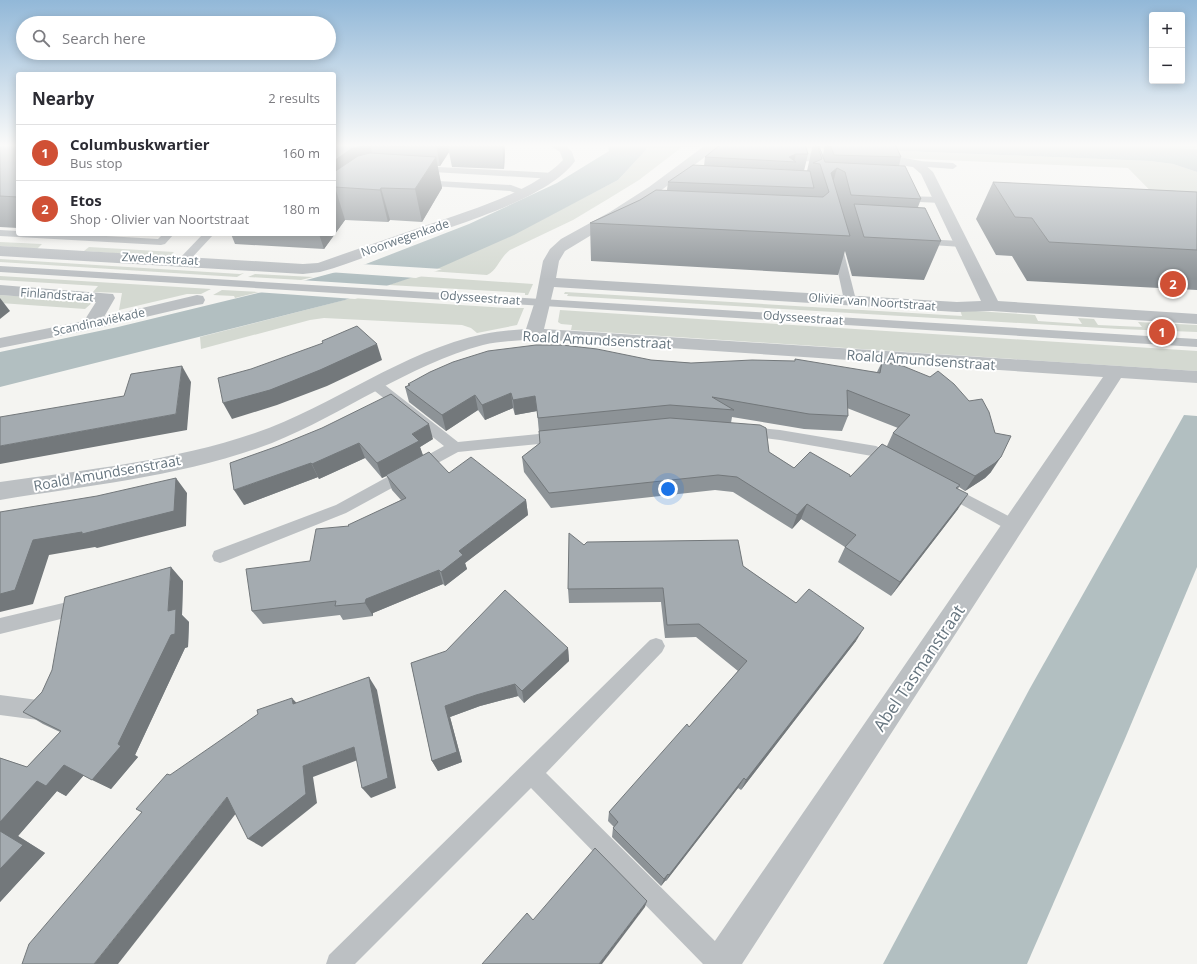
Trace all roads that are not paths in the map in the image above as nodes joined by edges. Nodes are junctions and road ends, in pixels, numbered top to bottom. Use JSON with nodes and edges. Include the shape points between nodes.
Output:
{"nodes":[{"id":1,"x":514,"y":189,"type":"edge"},
{"id":2,"x":531,"y":189,"type":"edge"},
{"id":3,"x":663,"y":189,"type":"edge"},
{"id":4,"x":935,"y":189,"type":"edge"},
{"id":5,"x":524,"y":193,"type":"junction"},
{"id":6,"x":895,"y":198,"type":"edge"},
{"id":7,"x":940,"y":200,"type":"junction"},
{"id":8,"x":0,"y":233,"type":"edge"},
{"id":9,"x":16,"y":233,"type":"edge"},
{"id":10,"x":64,"y":236,"type":"edge"},
{"id":11,"x":79,"y":236,"type":"edge"},
{"id":12,"x":167,"y":236,"type":"edge"},
{"id":13,"x":207,"y":236,"type":"edge"},
{"id":14,"x":843,"y":238,"type":"edge"},
{"id":15,"x":906,"y":241,"type":"edge"},
{"id":16,"x":962,"y":244,"type":"junction"},
{"id":17,"x":0,"y":250,"type":"edge"},
{"id":18,"x":43,"y":252,"type":"junction"},
{"id":19,"x":183,"y":261,"type":"junction"},
{"id":20,"x":320,"y":267,"type":"joint"},
{"id":21,"x":0,"y":269,"type":"edge"},
{"id":22,"x":547,"y":282,"type":"junction"},
{"id":23,"x":0,"y":290,"type":"edge"},
{"id":24,"x":197,"y":300,"type":"dead end"},
{"id":25,"x":850,"y":300,"type":"junction"},
{"id":26,"x":543,"y":302,"type":"junction"},
{"id":27,"x":992,"y":306,"type":"junction"},
{"id":28,"x":1197,"y":319,"type":"edge"},
{"id":29,"x":90,"y":325,"type":"junction"},
{"id":30,"x":534,"y":334,"type":"junction"},
{"id":31,"x":0,"y":343,"type":"edge"},
{"id":32,"x":1197,"y":343,"type":"edge"},
{"id":33,"x":1116,"y":372,"type":"junction"},
{"id":34,"x":1197,"y":377,"type":"edge"},
{"id":35,"x":376,"y":385,"type":"junction"},
{"id":36,"x":735,"y":432,"type":"edge"},
{"id":37,"x":573,"y":436,"type":"edge"},
{"id":38,"x":455,"y":447,"type":"junction"},
{"id":39,"x":903,"y":466,"type":"edge"},
{"id":40,"x":938,"y":485,"type":"edge"},
{"id":41,"x":0,"y":491,"type":"edge"},
{"id":42,"x":1014,"y":526,"type":"junction"},
{"id":43,"x":220,"y":556,"type":"dead end"},
{"id":44,"x":63,"y":611,"type":"edge"},
{"id":45,"x":0,"y":626,"type":"edge"},
{"id":46,"x":656,"y":646,"type":"dead end"},
{"id":47,"x":0,"y":705,"type":"edge"},
{"id":48,"x":38,"y":710,"type":"edge"},
{"id":49,"x":531,"y":773,"type":"junction"},
{"id":50,"x":338,"y":964,"type":"edge"},
{"id":51,"x":720,"y":964,"type":"edge"}],
"edges":[{"from":1,"to":5,"type":"lane"},
{"from":2,"to":5,"type":"street","name":"Noorwegenkade"},
{"from":3,"to":22,"type":"street","via":[[621,217],[585,232],[556,251],[551,261]]},
{"from":4,"to":7,"type":"street"},
{"from":5,"to":20,"type":"street","name":"Noorwegenkade","via":[[471,215]]},
{"from":6,"to":7,"type":"lane"},
{"from":7,"to":16,"type":"street"},
{"from":8,"to":9,"type":"lane"},
{"from":10,"to":18,"type":"lane"},
{"from":11,"to":12,"type":"lane","via":[[161,242]]},
{"from":13,"to":19,"type":"lane"},
{"from":14,"to":25,"type":"lane","via":[[835,237]]},
{"from":15,"to":16,"type":"lane"},
{"from":16,"to":27,"type":"street"},
{"from":17,"to":18,"type":"street","name":"Zwedenstraat"},
{"from":18,"to":19,"type":"street","name":"Zwedenstraat"},
{"from":19,"to":20,"type":"street","name":"Zwedenstraat","via":[[303,269]]},
{"from":21,"to":26,"type":"lane","name":"Odysseestraat"},
{"from":22,"to":25,"type":"street","name":"Olivier van Noortstraat"},
{"from":22,"to":26,"type":"street"},
{"from":23,"to":29,"type":"street","name":"Finlandstraat","via":[[106,298]]},
{"from":24,"to":29,"type":"street","name":"Scandinaviëkade"},
{"from":25,"to":27,"type":"street","name":"Olivier van Noortstraat","via":[[957,307]]},
{"from":26,"to":30,"type":"street"},
{"from":26,"to":32,"type":"lane","name":"Odysseestraat"},
{"from":27,"to":28,"type":"street","name":"Olivier van Noortstraat"},
{"from":29,"to":31,"type":"street","name":"Scandinaviëkade"},
{"from":30,"to":33,"type":"street","name":"Roald Amundsenstraat"},
{"from":30,"to":35,"type":"street","name":"Roald Amundsenstraat","via":[[478,340],[428,358]]},
{"from":33,"to":34,"type":"street","name":"Roald Amundsenstraat"},
{"from":33,"to":42,"type":"street","name":"Abel Tasmanstraat"},
{"from":35,"to":38,"type":"lane"},
{"from":35,"to":41,"type":"street","name":"Roald Amundsenstraat","via":[[320,414],[263,438],[212,453],[138,470]]},
{"from":36,"to":39,"type":"lane","via":[[780,435],[876,451]]},
{"from":37,"to":38,"type":"lane"},
{"from":38,"to":43,"type":"lane","via":[[341,509]]},
{"from":40,"to":42,"type":"lane"},
{"from":42,"to":51,"type":"street","name":"Abel Tasmanstraat"},
{"from":44,"to":45,"type":"lane"},
{"from":46,"to":49,"type":"lane"},
{"from":47,"to":48,"type":"lane"},
{"from":49,"to":50,"type":"lane"},
{"from":49,"to":51,"type":"lane"}]}
